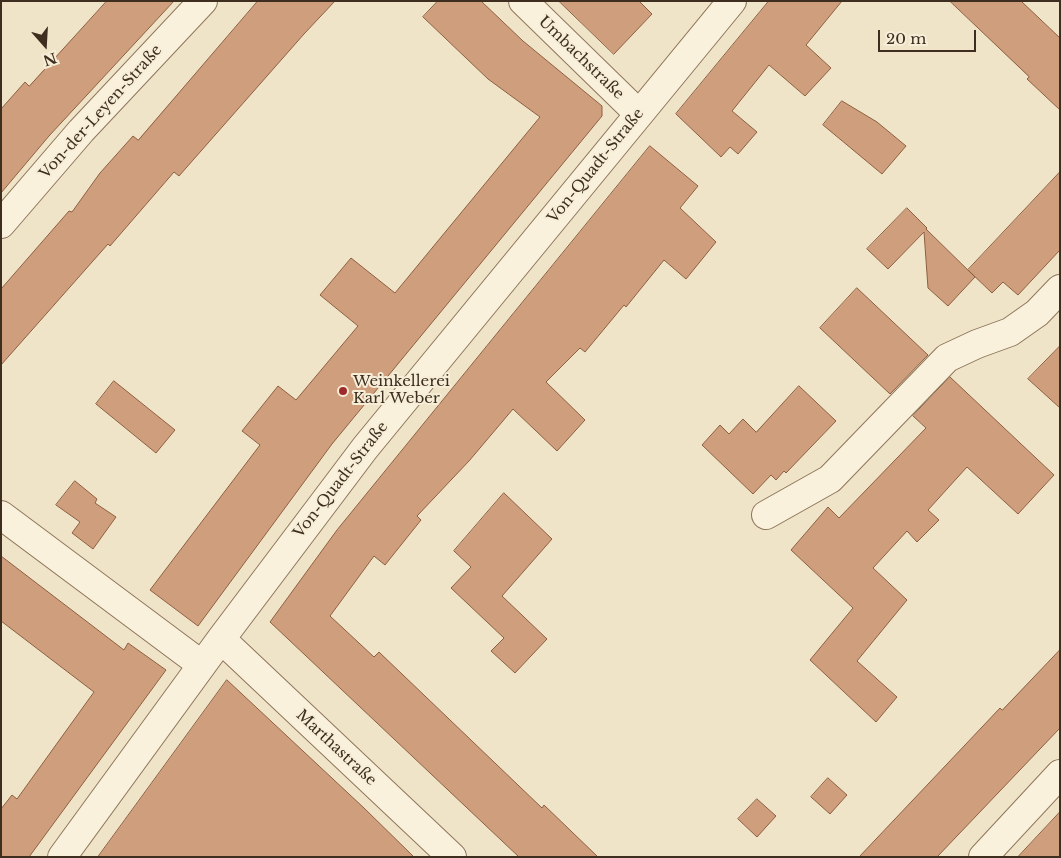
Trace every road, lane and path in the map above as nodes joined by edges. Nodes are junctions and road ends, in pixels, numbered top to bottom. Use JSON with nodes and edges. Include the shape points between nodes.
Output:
{"nodes":[{"id":1,"x":203,"y":1,"type":"edge"},
{"id":2,"x":523,"y":1,"type":"edge"},
{"id":3,"x":732,"y":1,"type":"edge"},
{"id":4,"x":639,"y":114,"type":"junction"},
{"id":5,"x":1,"y":224,"type":"edge"},
{"id":6,"x":1060,"y":289,"type":"edge"},
{"id":7,"x":1,"y":515,"type":"edge"},
{"id":8,"x":766,"y":515,"type":"dead end"},
{"id":9,"x":221,"y":639,"type":"junction"},
{"id":10,"x":202,"y":665,"type":"junction"},
{"id":11,"x":1060,"y":774,"type":"edge"},
{"id":12,"x":62,"y":857,"type":"edge"},
{"id":13,"x":452,"y":857,"type":"edge"},
{"id":14,"x":983,"y":857,"type":"edge"}],
"edges":[{"from":1,"to":5,"type":"street","name":"Von-der-Leyen-Straße","via":[[81,131]]},
{"from":2,"to":4,"type":"street","name":"Umbachstraße"},
{"from":3,"to":4,"type":"street","name":"Von-Quadt-Straße"},
{"from":4,"to":9,"type":"street","name":"Von-Quadt-Straße","via":[[375,435]]},
{"from":6,"to":8,"type":"street","via":[[1037,313],[1010,332],[947,358],[830,479]]},
{"from":7,"to":10,"type":"street"},
{"from":9,"to":10,"type":"street","name":"Von-Quadt-Straße"},
{"from":9,"to":13,"type":"street","name":"Marthastraße"},
{"from":10,"to":12,"type":"street","name":"Von-Quadt-Straße"},
{"from":11,"to":14,"type":"street"}]}
